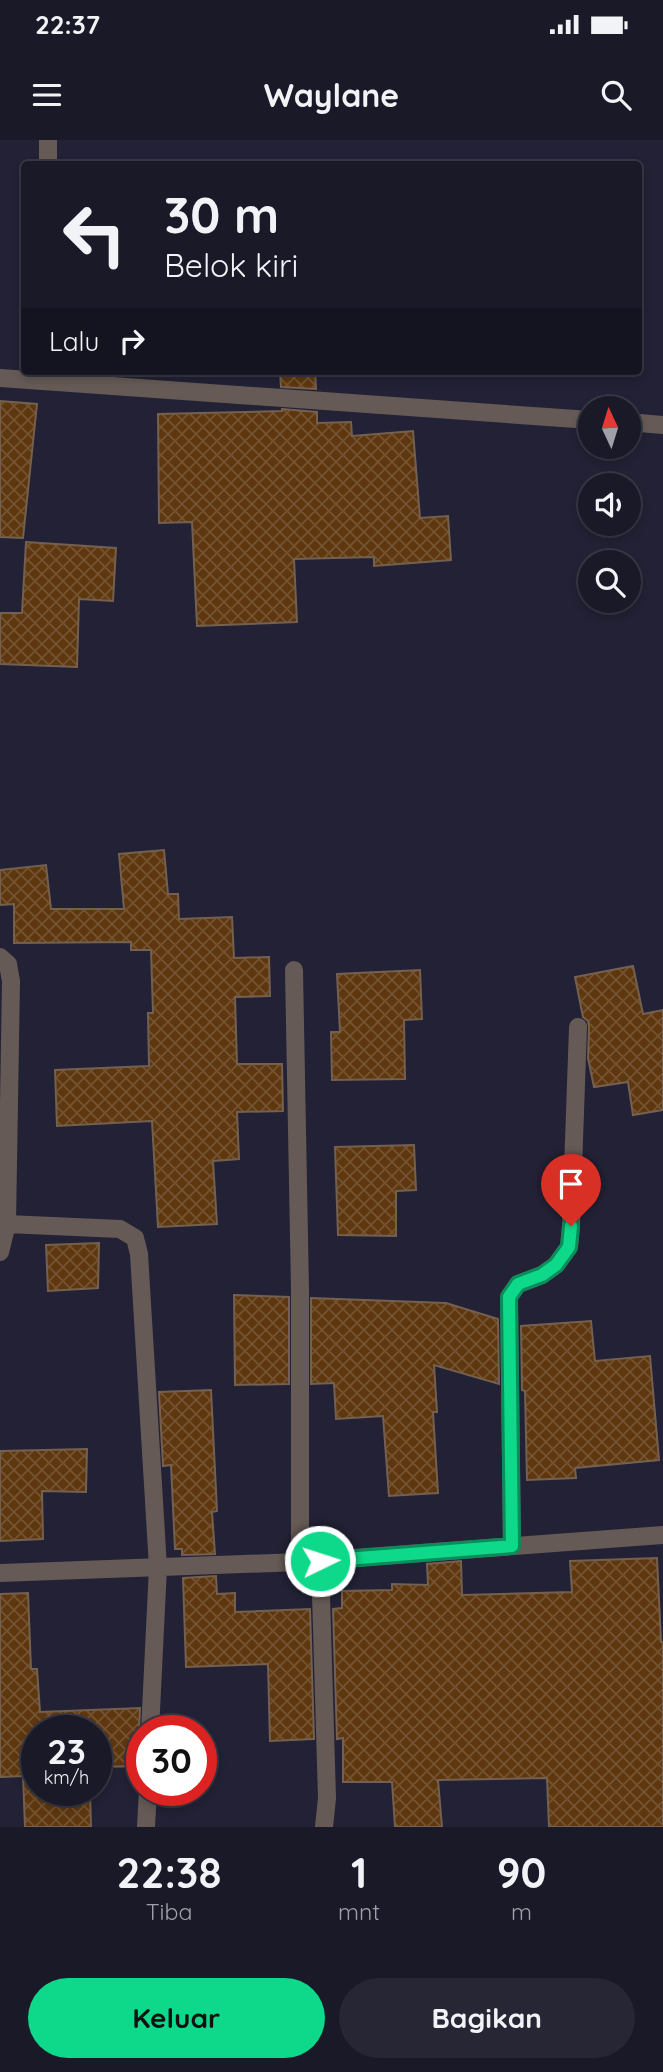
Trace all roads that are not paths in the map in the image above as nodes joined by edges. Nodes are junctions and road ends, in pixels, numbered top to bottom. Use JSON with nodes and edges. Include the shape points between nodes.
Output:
{"nodes":[{"id":1,"x":48,"y":140,"type":"edge"},
{"id":2,"x":48,"y":161,"type":"edge"},
{"id":3,"x":50,"y":376,"type":"edge"},
{"id":4,"x":0,"y":378,"type":"edge"},
{"id":5,"x":578,"y":418,"type":"edge"},
{"id":6,"x":641,"y":423,"type":"edge"},
{"id":7,"x":663,"y":425,"type":"edge"},
{"id":8,"x":0,"y":957,"type":"edge"},
{"id":9,"x":294,"y":970,"type":"dead end"},
{"id":10,"x":578,"y":1027,"type":"dead end"},
{"id":11,"x":7,"y":1224,"type":"junction"},
{"id":12,"x":0,"y":1252,"type":"edge"},
{"id":13,"x":663,"y":1535,"type":"edge"},
{"id":14,"x":512,"y":1546,"type":"junction"},
{"id":15,"x":320,"y":1561,"type":"junction"},
{"id":16,"x":300,"y":1562,"type":"junction"},
{"id":17,"x":158,"y":1567,"type":"junction"},
{"id":18,"x":0,"y":1573,"type":"edge"},
{"id":19,"x":151,"y":1715,"type":"edge"},
{"id":20,"x":147,"y":1806,"type":"edge"},
{"id":21,"x":146,"y":1827,"type":"edge"},
{"id":22,"x":324,"y":1827,"type":"edge"}],
"edges":[{"from":1,"to":2,"type":"street"},
{"from":3,"to":4,"type":"street"},
{"from":3,"to":5,"type":"street"},
{"from":6,"to":7,"type":"street"},
{"from":8,"to":11,"type":"street","via":[[8,964],[11,981]]},
{"from":9,"to":16,"type":"street"},
{"from":10,"to":14,"type":"street","via":[[569,1247],[556,1265],[518,1284],[509,1297]]},
{"from":11,"to":12,"type":"street"},
{"from":11,"to":17,"type":"street","via":[[120,1229],[135,1238]]},
{"from":13,"to":14,"type":"street"},
{"from":14,"to":15,"type":"street"},
{"from":15,"to":16,"type":"street"},
{"from":15,"to":22,"type":"street"},
{"from":16,"to":17,"type":"street"},
{"from":17,"to":18,"type":"street"},
{"from":17,"to":19,"type":"street"},
{"from":20,"to":21,"type":"street"}]}
